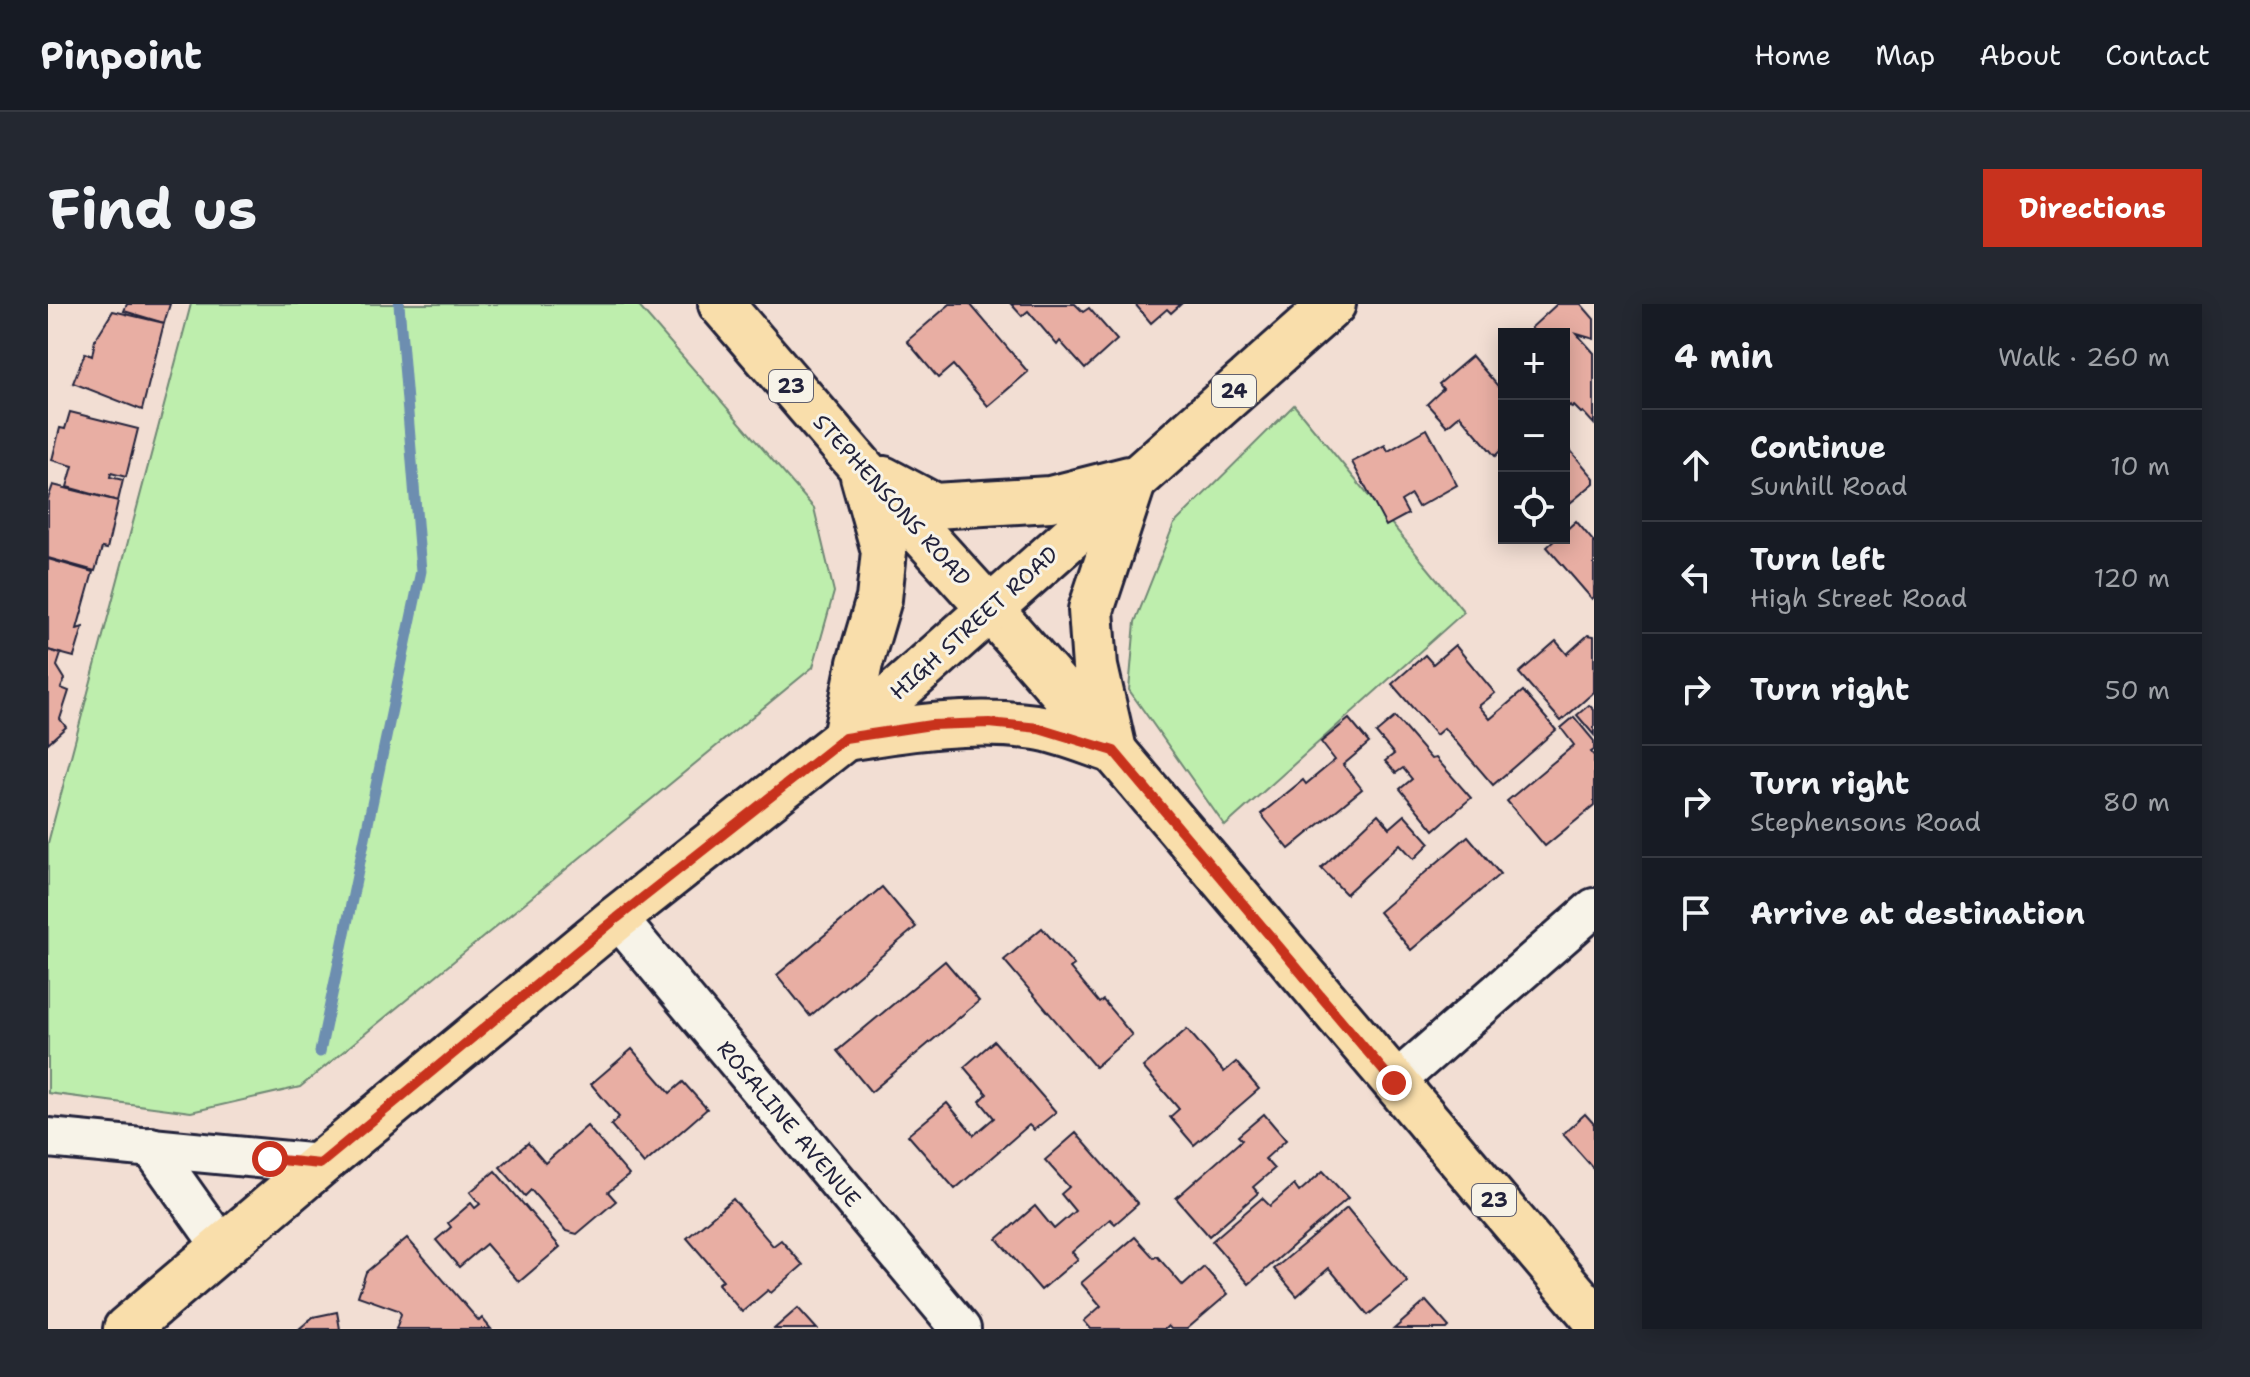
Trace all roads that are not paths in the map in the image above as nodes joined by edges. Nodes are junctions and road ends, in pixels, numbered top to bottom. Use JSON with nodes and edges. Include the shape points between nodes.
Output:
{"nodes":[{"id":1,"x":721,"y":304,"type":"edge"},
{"id":2,"x":1333,"y":304,"type":"edge"},
{"id":3,"x":861,"y":467,"type":"junction"},
{"id":4,"x":1135,"y":478,"type":"junction"},
{"id":5,"x":990,"y":609,"type":"junction"},
{"id":6,"x":845,"y":738,"type":"junction"},
{"id":7,"x":1114,"y":751,"type":"junction"},
{"id":8,"x":1594,"y":908,"type":"edge"},
{"id":9,"x":617,"y":918,"type":"junction"},
{"id":10,"x":1394,"y":1083,"type":"junction"},
{"id":11,"x":48,"y":1138,"type":"edge"},
{"id":12,"x":151,"y":1147,"type":"junction"},
{"id":13,"x":320,"y":1164,"type":"junction"},
{"id":14,"x":222,"y":1247,"type":"junction"},
{"id":15,"x":1594,"y":1317,"type":"edge"},
{"id":16,"x":126,"y":1329,"type":"edge"},
{"id":17,"x":961,"y":1329,"type":"edge"}],
"edges":[{"from":1,"to":3,"type":"main road","name":"STEPHENSONS ROAD","number":"23"},
{"from":2,"to":4,"type":"main road","name":"HIGH STREET ROAD","number":"24"},
{"from":3,"to":4,"type":"main road","via":[[934,506],[1050,499]]},
{"from":3,"to":5,"type":"main road","name":"STEPHENSONS ROAD","number":"23"},
{"from":3,"to":6,"type":"main road","via":[[884,551],[879,599]]},
{"from":4,"to":5,"type":"main road","name":"HIGH STREET ROAD","number":"24"},
{"from":4,"to":7,"type":"main road","via":[[1091,610],[1095,667]]},
{"from":5,"to":6,"type":"main road","name":"HIGH STREET ROAD","number":"24"},
{"from":5,"to":7,"type":"main road","name":"STEPHENSONS ROAD","number":"23"},
{"from":6,"to":7,"type":"main road","via":[[931,725],[989,723],[1039,728]]},
{"from":6,"to":9,"type":"main road","name":"HIGH STREET ROAD","number":"24"},
{"from":7,"to":10,"type":"main road","name":"STEPHENSONS ROAD","number":"23"},
{"from":8,"to":10,"type":"street"},
{"from":9,"to":13,"type":"main road","name":"HIGH STREET ROAD","number":"24"},
{"from":9,"to":17,"type":"street","name":"ROSALINE AVENUE"},
{"from":10,"to":15,"type":"main road","name":"STEPHENSONS ROAD","number":"23"},
{"from":11,"to":12,"type":"street"},
{"from":12,"to":13,"type":"street"},
{"from":12,"to":14,"type":"street"},
{"from":13,"to":14,"type":"main road","name":"HIGH STREET ROAD","number":"24"},
{"from":14,"to":16,"type":"main road","name":"HIGH STREET ROAD","number":"24"}]}
